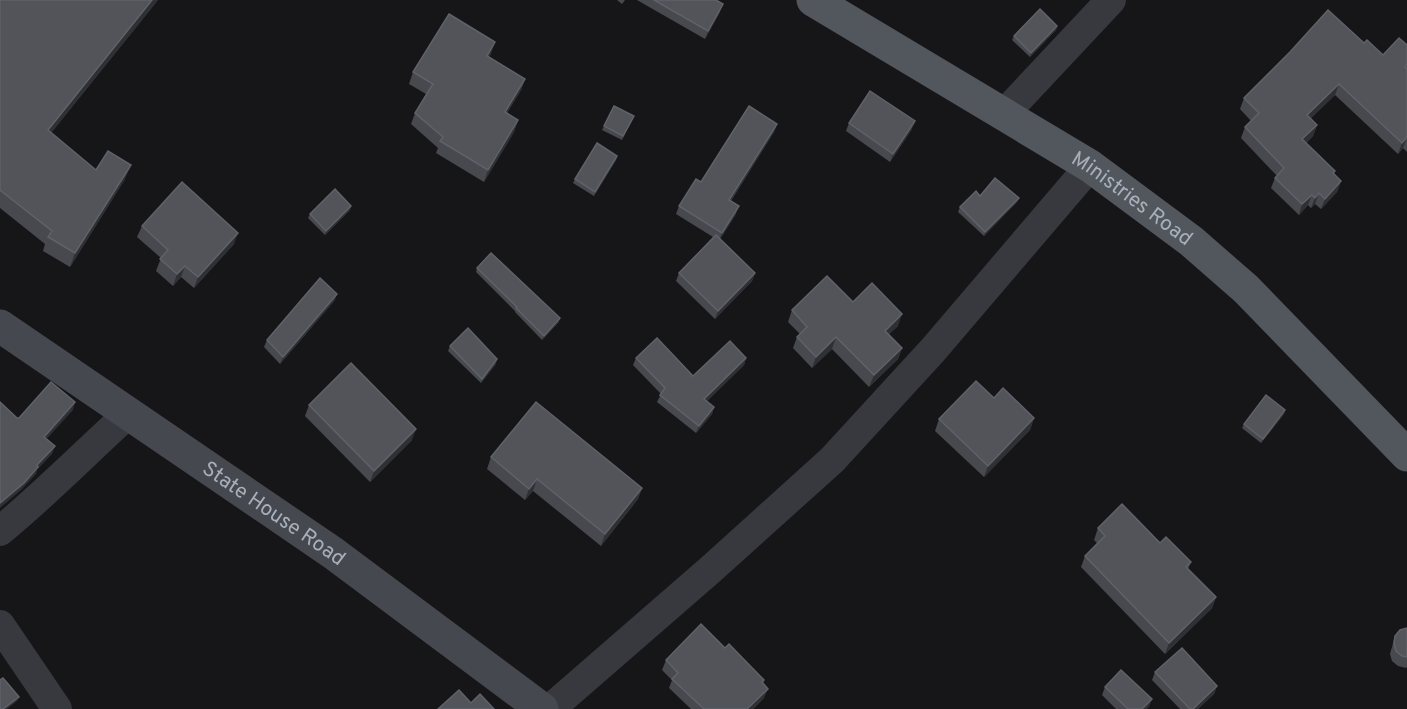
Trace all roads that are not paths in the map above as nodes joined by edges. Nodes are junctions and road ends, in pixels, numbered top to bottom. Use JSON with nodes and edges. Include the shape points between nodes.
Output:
{"nodes":[{"id":1,"x":813,"y":0,"type":"edge"},
{"id":2,"x":1111,"y":0,"type":"edge"},
{"id":3,"x":1004,"y":114,"type":"junction"},
{"id":4,"x":1090,"y":166,"type":"junction"},
{"id":5,"x":0,"y":326,"type":"edge"},
{"id":6,"x":129,"y":413,"type":"junction"},
{"id":7,"x":1407,"y":455,"type":"edge"},
{"id":8,"x":0,"y":531,"type":"edge"},
{"id":9,"x":0,"y":625,"type":"edge"},
{"id":10,"x":57,"y":709,"type":"edge"},
{"id":11,"x":542,"y":709,"type":"edge"},
{"id":12,"x":550,"y":709,"type":"edge"}],
"edges":[{"from":1,"to":3,"type":"main road","name":"Ministries Road"},
{"from":2,"to":3,"type":"street"},
{"from":3,"to":4,"type":"main road","name":"Ministries Road"},
{"from":4,"to":7,"type":"main road","name":"Ministries Road","via":[[1191,241],[1246,289]]},
{"from":4,"to":12,"type":"street","via":[[933,350],[832,459]]},
{"from":5,"to":6,"type":"main road","name":"State House Road"},
{"from":6,"to":8,"type":"street"},
{"from":6,"to":11,"type":"main road","name":"State House Road","via":[[333,553]]},
{"from":9,"to":10,"type":"street"}]}
